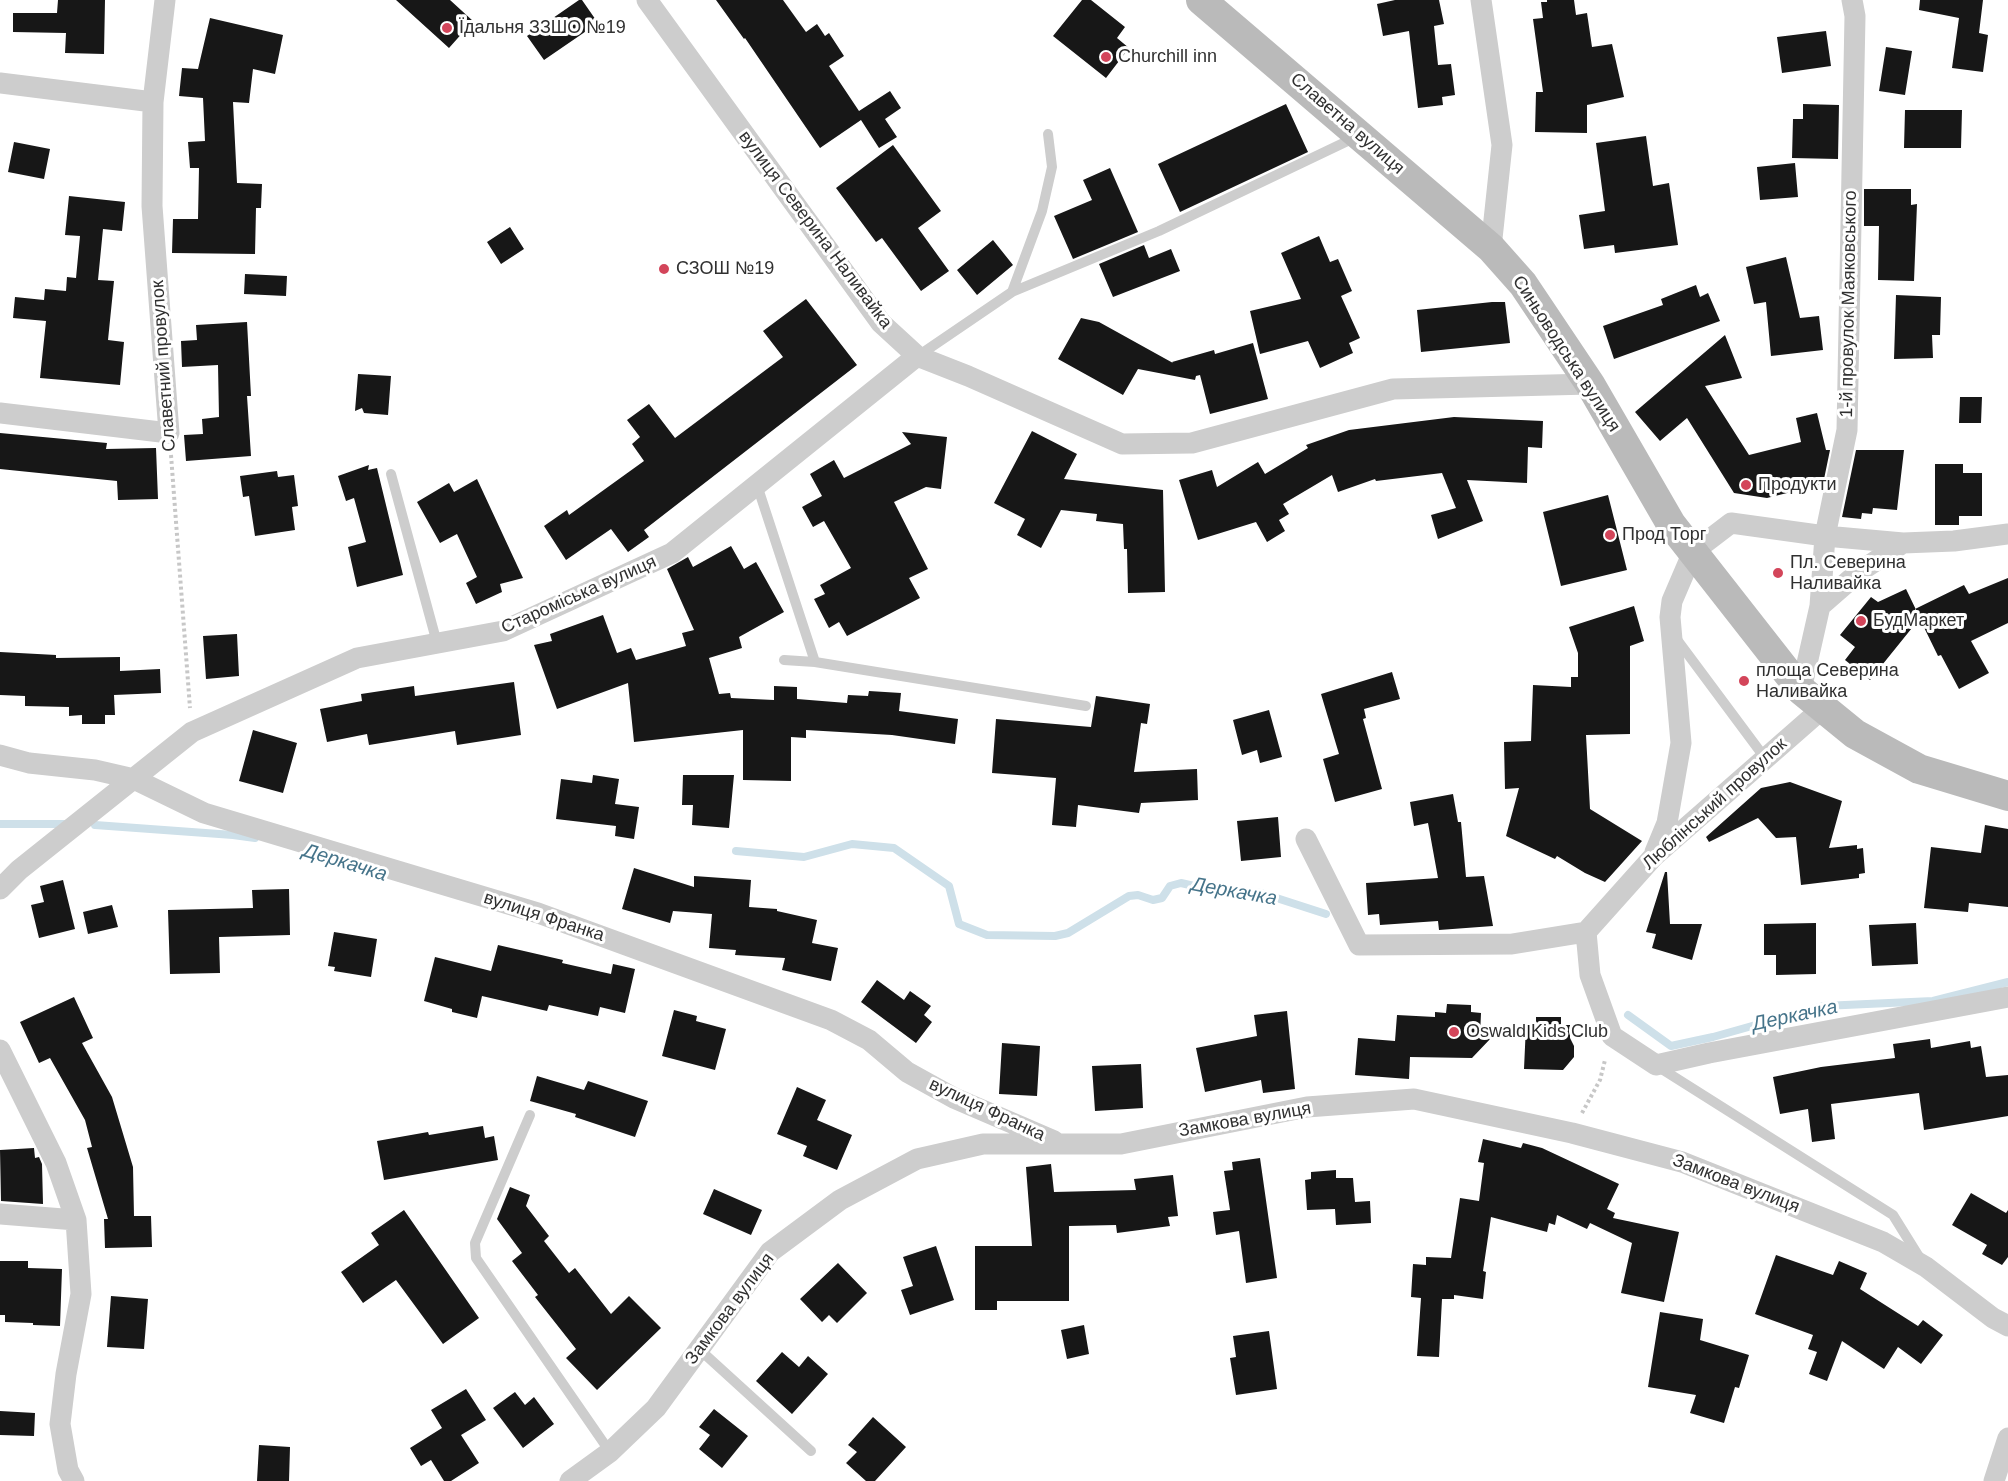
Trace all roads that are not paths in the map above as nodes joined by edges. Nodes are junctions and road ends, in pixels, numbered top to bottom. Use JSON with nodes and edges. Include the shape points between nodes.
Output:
{"nodes":[{"id":1,"x":165,"y":0,"type":"edge"},
{"id":2,"x":647,"y":0,"type":"edge"},
{"id":3,"x":1202,"y":0,"type":"edge"},
{"id":4,"x":1481,"y":0,"type":"edge"},
{"id":5,"x":1852,"y":0,"type":"edge"},
{"id":6,"x":0,"y":83,"type":"edge"},
{"id":7,"x":153,"y":102,"type":"junction"},
{"id":8,"x":1048,"y":134,"type":"dead end"},
{"id":9,"x":1360,"y":135,"type":"junction"},
{"id":10,"x":1491,"y":248,"type":"junction"},
{"id":11,"x":1012,"y":292,"type":"junction"},
{"id":12,"x":917,"y":356,"type":"junction"},
{"id":13,"x":1590,"y":384,"type":"junction"},
{"id":14,"x":0,"y":413,"type":"edge"},
{"id":15,"x":391,"y":474,"type":"dead end"},
{"id":16,"x":757,"y":485,"type":"junction"},
{"id":17,"x":2008,"y":534,"type":"edge"},
{"id":18,"x":1825,"y":536,"type":"junction"},
{"id":19,"x":1903,"y":543,"type":"junction"},
{"id":20,"x":1693,"y":552,"type":"junction"},
{"id":21,"x":1820,"y":606,"type":"junction"},
{"id":22,"x":1671,"y":632,"type":"junction"},
{"id":23,"x":437,"y":644,"type":"junction"},
{"id":24,"x":784,"y":660,"type":"dead end"},
{"id":25,"x":815,"y":662,"type":"junction"},
{"id":26,"x":1812,"y":699,"type":"junction"},
{"id":27,"x":1086,"y":706,"type":"dead end"},
{"id":28,"x":0,"y":755,"type":"edge"},
{"id":29,"x":1765,"y":758,"type":"junction"},
{"id":30,"x":134,"y":779,"type":"junction"},
{"id":31,"x":2008,"y":796,"type":"edge"},
{"id":32,"x":1306,"y":839,"type":"dead end"},
{"id":33,"x":1654,"y":856,"type":"junction"},
{"id":34,"x":0,"y":889,"type":"edge"},
{"id":35,"x":1586,"y":932,"type":"junction"},
{"id":36,"x":2008,"y":997,"type":"edge"},
{"id":37,"x":0,"y":1050,"type":"edge"},
{"id":38,"x":1656,"y":1065,"type":"junction"},
{"id":39,"x":530,"y":1115,"type":"dead end"},
{"id":40,"x":1063,"y":1144,"type":"junction"},
{"id":41,"x":0,"y":1214,"type":"edge"},
{"id":42,"x":76,"y":1220,"type":"junction"},
{"id":43,"x":1926,"y":1267,"type":"junction"},
{"id":44,"x":2008,"y":1326,"type":"edge"},
{"id":45,"x":699,"y":1349,"type":"junction"},
{"id":46,"x":2008,"y":1438,"type":"edge"},
{"id":47,"x":811,"y":1451,"type":"dead end"},
{"id":48,"x":610,"y":1452,"type":"junction"},
{"id":49,"x":74,"y":1481,"type":"edge"},
{"id":50,"x":570,"y":1481,"type":"edge"},
{"id":51,"x":1994,"y":1481,"type":"edge"}],
"edges":[{"from":1,"to":7,"type":"street","name":"Славетний провулок"},
{"from":2,"to":12,"type":"street","name":"вулиця Северина Наливайка","via":[[881,323]]},
{"from":3,"to":9,"type":"main road","name":"Славетна вулиця"},
{"from":4,"to":10,"type":"street","via":[[1502,145]]},
{"from":5,"to":18,"type":"street","name":"1-й провулок Маяковського","via":[[1855,16],[1847,430]]},
{"from":6,"to":7,"type":"street"},
{"from":7,"to":14,"type":"street","name":"Славетний провулок","via":[[152,206],[169,433]]},
{"from":8,"to":11,"type":"lane","via":[[1052,167],[1042,211]]},
{"from":9,"to":10,"type":"main road","name":"Славетна вулиця"},
{"from":9,"to":11,"type":"lane","via":[[1159,231]]},
{"from":10,"to":13,"type":"main road","name":"Синьоводська вулиця","via":[[1523,284]]},
{"from":11,"to":12,"type":"lane"},
{"from":12,"to":13,"type":"street","name":"вулиця Северина Наливайка","via":[[1122,444],[1192,443],[1393,389]]},
{"from":12,"to":16,"type":"street","name":"Староміська вулиця"},
{"from":13,"to":20,"type":"main road","name":"Синьоводська вулиця","via":[[1668,519]]},
{"from":15,"to":23,"type":"lane"},
{"from":16,"to":23,"type":"street","name":"Староміська вулиця","via":[[672,553],[503,632]]},
{"from":16,"to":25,"type":"lane"},
{"from":17,"to":19,"type":"street"},
{"from":18,"to":19,"type":"street"},
{"from":18,"to":20,"type":"street","via":[[1731,523]]},
{"from":18,"to":21,"type":"street","name":"1-й провулок Маяковського"},
{"from":19,"to":21,"type":"street","via":[[1859,572]]},
{"from":20,"to":22,"type":"street","via":[[1672,602]]},
{"from":20,"to":26,"type":"main road","name":"Синьоводська вулиця"},
{"from":21,"to":26,"type":"street"},
{"from":22,"to":29,"type":"lane"},
{"from":22,"to":33,"type":"street","via":[[1681,743],[1667,823]]},
{"from":23,"to":30,"type":"street","name":"Староміська вулиця","via":[[357,658],[192,732]]},
{"from":24,"to":25,"type":"lane"},
{"from":25,"to":27,"type":"lane"},
{"from":26,"to":29,"type":"street","name":"Люблінський провулок"},
{"from":26,"to":31,"type":"main road","name":"Синьоводська вулиця","via":[[1855,734],[1919,769]]},
{"from":28,"to":30,"type":"street","name":"вулиця Франка","via":[[29,764],[95,770]]},
{"from":29,"to":33,"type":"street","name":"Люблінський провулок"},
{"from":30,"to":34,"type":"street","name":"Староміська вулиця"},
{"from":30,"to":40,"type":"street","name":"вулиця Франка","via":[[204,813],[538,913],[831,1020],[869,1040],[907,1072],[954,1098]]},
{"from":32,"to":35,"type":"street","via":[[1359,945],[1512,944]]},
{"from":33,"to":35,"type":"street","name":"Люблінський провулок"},
{"from":35,"to":38,"type":"street","via":[[1590,975],[1612,1036]]},
{"from":36,"to":38,"type":"street"},
{"from":37,"to":42,"type":"street","via":[[56,1163]]},
{"from":38,"to":43,"type":"lane","via":[[1893,1215]]},
{"from":39,"to":48,"type":"lane","via":[[476,1243],[477,1258]]},
{"from":40,"to":43,"type":"street","name":"Замкова вулиця","via":[[1121,1144],[1307,1107],[1414,1100],[1572,1133],[1682,1162],[1882,1242]]},
{"from":40,"to":45,"type":"street","name":"Замкова вулиця","via":[[983,1143],[917,1159],[840,1200],[770,1252]]},
{"from":41,"to":42,"type":"street"},
{"from":42,"to":49,"type":"street","via":[[81,1294],[60,1424],[68,1470]]},
{"from":43,"to":44,"type":"street","name":"Замкова вулиця"},
{"from":45,"to":47,"type":"lane"},
{"from":45,"to":48,"type":"street","name":"Замкова вулиця","via":[[656,1408]]},
{"from":46,"to":51,"type":"street"},
{"from":48,"to":50,"type":"street","name":"Замкова вулиця"}]}
